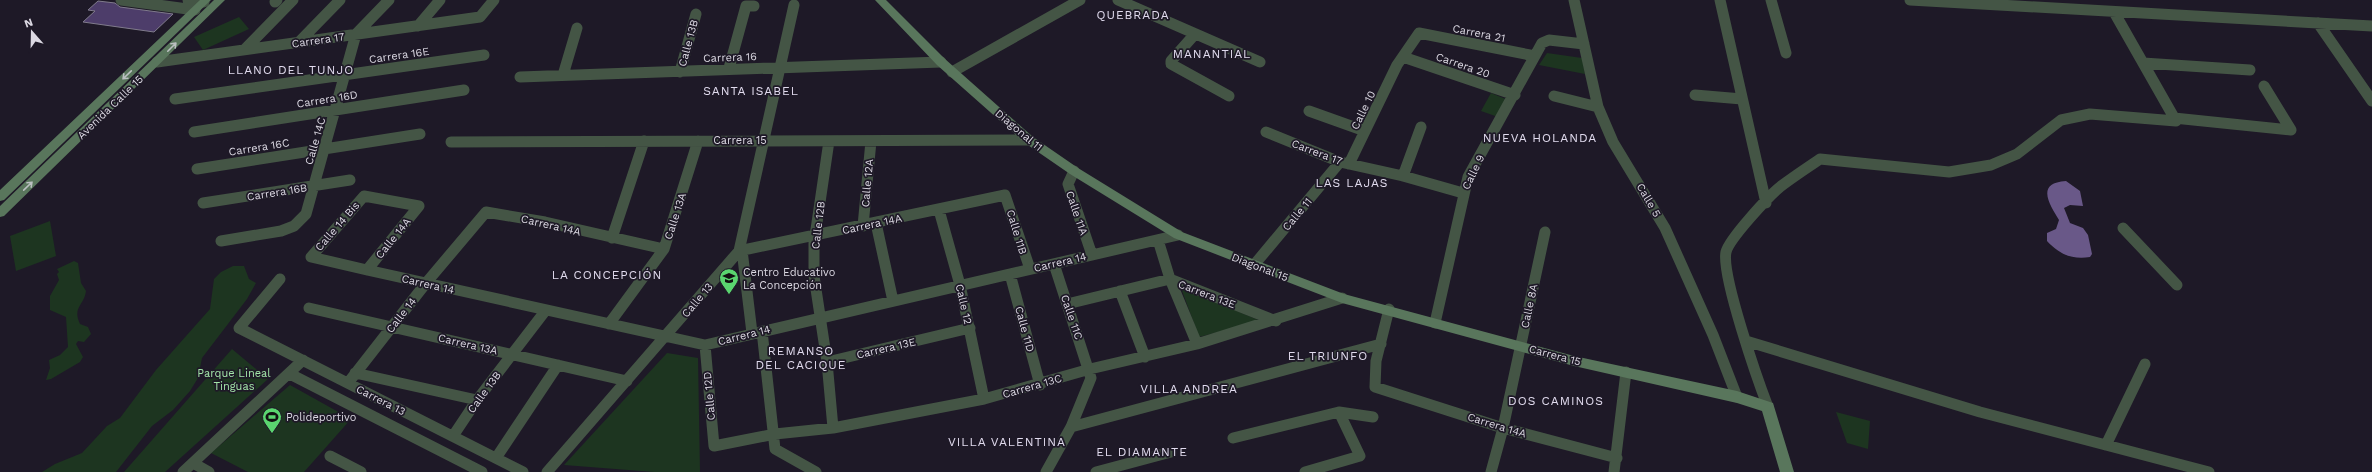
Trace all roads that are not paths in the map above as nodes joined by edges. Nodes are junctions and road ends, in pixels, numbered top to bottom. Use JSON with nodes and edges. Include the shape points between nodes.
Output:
{"nodes":[{"id":1,"x":121,"y":0,"type":"edge"},
{"id":2,"x":188,"y":0,"type":"edge"},
{"id":3,"x":220,"y":0,"type":"edge"},
{"id":4,"x":293,"y":0,"type":"edge"},
{"id":5,"x":340,"y":0,"type":"edge"},
{"id":6,"x":389,"y":0,"type":"edge"},
{"id":7,"x":440,"y":0,"type":"edge"},
{"id":8,"x":494,"y":0,"type":"edge"},
{"id":9,"x":880,"y":0,"type":"edge"},
{"id":10,"x":1080,"y":0,"type":"edge"},
{"id":11,"x":1118,"y":0,"type":"edge"},
{"id":12,"x":1574,"y":0,"type":"edge"},
{"id":13,"x":1720,"y":0,"type":"edge"},
{"id":14,"x":1771,"y":0,"type":"edge"},
{"id":15,"x":1910,"y":0,"type":"edge"},
{"id":16,"x":205,"y":1,"type":"edge"},
{"id":17,"x":794,"y":5,"type":"dead end"},
{"id":18,"x":754,"y":6,"type":"dead end"},
{"id":19,"x":195,"y":10,"type":"junction"},
{"id":20,"x":2114,"y":12,"type":"junction"},
{"id":21,"x":696,"y":14,"type":"dead end"},
{"id":22,"x":2318,"y":23,"type":"junction"},
{"id":23,"x":418,"y":26,"type":"junction"},
{"id":24,"x":2372,"y":26,"type":"edge"},
{"id":25,"x":577,"y":28,"type":"dead end"},
{"id":26,"x":1419,"y":33,"type":"joint"},
{"id":27,"x":356,"y":34,"type":"junction"},
{"id":28,"x":1194,"y":34,"type":"junction"},
{"id":29,"x":299,"y":42,"type":"junction"},
{"id":30,"x":1584,"y":44,"type":"junction"},
{"id":31,"x":244,"y":50,"type":"junction"},
{"id":32,"x":1786,"y":53,"type":"dead end"},
{"id":33,"x":484,"y":55,"type":"dead end"},
{"id":34,"x":1535,"y":56,"type":"junction"},
{"id":35,"x":1403,"y":57,"type":"junction"},
{"id":36,"x":142,"y":60,"type":"junction"},
{"id":37,"x":157,"y":62,"type":"junction"},
{"id":38,"x":941,"y":62,"type":"junction"},
{"id":39,"x":1260,"y":62,"type":"dead end"},
{"id":40,"x":2143,"y":63,"type":"junction"},
{"id":41,"x":729,"y":68,"type":"junction"},
{"id":42,"x":779,"y":68,"type":"junction"},
{"id":43,"x":2250,"y":70,"type":"dead end"},
{"id":44,"x":680,"y":72,"type":"junction"},
{"id":45,"x":952,"y":72,"type":"junction"},
{"id":46,"x":345,"y":75,"type":"junction"},
{"id":47,"x":563,"y":75,"type":"junction"},
{"id":48,"x":520,"y":77,"type":"dead end"},
{"id":49,"x":2264,"y":86,"type":"dead end"},
{"id":50,"x":464,"y":90,"type":"dead end"},
{"id":51,"x":1515,"y":95,"type":"junction"},
{"id":52,"x":1695,"y":95,"type":"dead end"},
{"id":53,"x":1229,"y":96,"type":"dead end"},
{"id":54,"x":1554,"y":96,"type":"dead end"},
{"id":55,"x":175,"y":99,"type":"dead end"},
{"id":56,"x":1742,"y":99,"type":"junction"},
{"id":57,"x":2372,"y":101,"type":"edge"},
{"id":58,"x":1598,"y":107,"type":"junction"},
{"id":59,"x":336,"y":110,"type":"junction"},
{"id":60,"x":1309,"y":111,"type":"dead end"},
{"id":61,"x":2174,"y":118,"type":"junction"},
{"id":62,"x":1421,"y":127,"type":"dead end"},
{"id":63,"x":1365,"y":131,"type":"junction"},
{"id":64,"x":194,"y":132,"type":"dead end"},
{"id":65,"x":1266,"y":132,"type":"dead end"},
{"id":66,"x":420,"y":134,"type":"dead end"},
{"id":67,"x":764,"y":140,"type":"junction"},
{"id":68,"x":1029,"y":140,"type":"junction"},
{"id":69,"x":644,"y":141,"type":"junction"},
{"id":70,"x":698,"y":141,"type":"junction"},
{"id":71,"x":829,"y":141,"type":"junction"},
{"id":72,"x":871,"y":141,"type":"junction"},
{"id":73,"x":451,"y":142,"type":"dead end"},
{"id":74,"x":325,"y":149,"type":"junction"},
{"id":75,"x":1344,"y":163,"type":"junction"},
{"id":76,"x":197,"y":169,"type":"dead end"},
{"id":77,"x":1074,"y":171,"type":"junction"},
{"id":78,"x":1403,"y":176,"type":"junction"},
{"id":79,"x":350,"y":180,"type":"dead end"},
{"id":80,"x":314,"y":186,"type":"junction"},
{"id":81,"x":1463,"y":193,"type":"junction"},
{"id":82,"x":1005,"y":195,"type":"joint"},
{"id":83,"x":364,"y":196,"type":"joint"},
{"id":84,"x":0,"y":197,"type":"edge"},
{"id":85,"x":203,"y":203,"type":"dead end"},
{"id":86,"x":1766,"y":203,"type":"junction"},
{"id":87,"x":939,"y":210,"type":"junction"},
{"id":88,"x":486,"y":212,"type":"joint"},
{"id":89,"x":0,"y":213,"type":"edge"},
{"id":90,"x":876,"y":223,"type":"junction"},
{"id":91,"x":863,"y":226,"type":"junction"},
{"id":92,"x":2123,"y":228,"type":"dead end"},
{"id":93,"x":1545,"y":232,"type":"dead end"},
{"id":94,"x":1178,"y":235,"type":"junction"},
{"id":95,"x":816,"y":236,"type":"junction"},
{"id":96,"x":612,"y":238,"type":"junction"},
{"id":97,"x":1158,"y":240,"type":"junction"},
{"id":98,"x":221,"y":241,"type":"dead end"},
{"id":99,"x":664,"y":249,"type":"junction"},
{"id":100,"x":740,"y":251,"type":"junction"},
{"id":101,"x":1092,"y":255,"type":"junction"},
{"id":102,"x":310,"y":257,"type":"joint"},
{"id":103,"x":1054,"y":264,"type":"junction"},
{"id":104,"x":1254,"y":265,"type":"junction"},
{"id":105,"x":1030,"y":269,"type":"junction"},
{"id":106,"x":367,"y":270,"type":"junction"},
{"id":107,"x":1010,"y":274,"type":"junction"},
{"id":108,"x":280,"y":279,"type":"dead end"},
{"id":109,"x":1170,"y":279,"type":"junction"},
{"id":110,"x":426,"y":283,"type":"junction"},
{"id":111,"x":2177,"y":285,"type":"dead end"},
{"id":112,"x":960,"y":286,"type":"junction"},
{"id":113,"x":1120,"y":291,"type":"junction"},
{"id":114,"x":1342,"y":298,"type":"junction"},
{"id":115,"x":893,"y":301,"type":"junction"},
{"id":116,"x":1067,"y":304,"type":"junction"},
{"id":117,"x":309,"y":308,"type":"dead end"},
{"id":118,"x":1389,"y":309,"type":"junction"},
{"id":119,"x":546,"y":310,"type":"junction"},
{"id":120,"x":821,"y":317,"type":"junction"},
{"id":121,"x":1276,"y":321,"type":"junction"},
{"id":122,"x":1435,"y":323,"type":"junction"},
{"id":123,"x":609,"y":324,"type":"junction"},
{"id":124,"x":391,"y":327,"type":"junction"},
{"id":125,"x":970,"y":328,"type":"junction"},
{"id":126,"x":757,"y":332,"type":"junction"},
{"id":127,"x":667,"y":336,"type":"junction"},
{"id":128,"x":1746,"y":341,"type":"junction"},
{"id":129,"x":1197,"y":344,"type":"junction"},
{"id":130,"x":1381,"y":344,"type":"junction"},
{"id":131,"x":705,"y":345,"type":"junction"},
{"id":132,"x":1521,"y":346,"type":"junction"},
{"id":133,"x":512,"y":355,"type":"junction"},
{"id":134,"x":1145,"y":357,"type":"junction"},
{"id":135,"x":304,"y":360,"type":"junction"},
{"id":136,"x":827,"y":362,"type":"junction"},
{"id":137,"x":2145,"y":364,"type":"dead end"},
{"id":138,"x":558,"y":365,"type":"junction"},
{"id":139,"x":1090,"y":369,"type":"junction"},
{"id":140,"x":1626,"y":372,"type":"junction"},
{"id":141,"x":290,"y":374,"type":"junction"},
{"id":142,"x":351,"y":378,"type":"junction"},
{"id":143,"x":627,"y":381,"type":"junction"},
{"id":144,"x":1040,"y":385,"type":"junction"},
{"id":145,"x":1737,"y":397,"type":"junction"},
{"id":146,"x":984,"y":399,"type":"junction"},
{"id":147,"x":477,"y":400,"type":"junction"},
{"id":148,"x":1768,"y":407,"type":"junction"},
{"id":149,"x":1339,"y":412,"type":"junction"},
{"id":150,"x":1373,"y":417,"type":"dead end"},
{"id":151,"x":833,"y":428,"type":"junction"},
{"id":152,"x":1072,"y":428,"type":"junction"},
{"id":153,"x":1503,"y":428,"type":"junction"},
{"id":154,"x":775,"y":434,"type":"junction"},
{"id":155,"x":453,"y":436,"type":"junction"},
{"id":156,"x":1232,"y":438,"type":"dead end"},
{"id":157,"x":2106,"y":445,"type":"junction"},
{"id":158,"x":714,"y":446,"type":"joint"},
{"id":159,"x":1170,"y":452,"type":"dead end"},
{"id":160,"x":330,"y":456,"type":"dead end"},
{"id":161,"x":496,"y":458,"type":"junction"},
{"id":162,"x":1617,"y":458,"type":"junction"},
{"id":163,"x":193,"y":463,"type":"junction"},
{"id":164,"x":549,"y":469,"type":"edge"},
{"id":165,"x":183,"y":472,"type":"edge"},
{"id":166,"x":209,"y":472,"type":"edge"},
{"id":167,"x":361,"y":472,"type":"edge"},
{"id":168,"x":482,"y":472,"type":"edge"},
{"id":169,"x":523,"y":472,"type":"edge"},
{"id":170,"x":539,"y":472,"type":"edge"},
{"id":171,"x":816,"y":472,"type":"edge"},
{"id":172,"x":1046,"y":472,"type":"edge"},
{"id":173,"x":1096,"y":472,"type":"edge"},
{"id":174,"x":1305,"y":472,"type":"edge"},
{"id":175,"x":1491,"y":472,"type":"edge"},
{"id":176,"x":1614,"y":472,"type":"edge"},
{"id":177,"x":1787,"y":472,"type":"edge"},
{"id":178,"x":2209,"y":472,"type":"edge"}],
"edges":[{"from":1,"to":19,"type":"street"},
{"from":2,"to":16,"type":"street"},
{"from":37,"to":3,"type":"street","name":"Avenida Calle 15","one_way":true},
{"from":4,"to":31,"type":"street"},
{"from":5,"to":29,"type":"street"},
{"from":6,"to":27,"type":"street","name":"Calle 14C"},
{"from":7,"to":23,"type":"street"},
{"from":8,"to":23,"type":"street","name":"Carrera 17","via":[[480,17]]},
{"from":9,"to":38,"type":"street","name":"Diagonal 11"},
{"from":10,"to":45,"type":"street"},
{"from":11,"to":28,"type":"street"},
{"from":12,"to":30,"type":"street","name":"Calle 5"},
{"from":13,"to":56,"type":"street"},
{"from":14,"to":32,"type":"street"},
{"from":15,"to":20,"type":"street"},
{"from":16,"to":19,"type":"street","name":"Avenida Calle 15"},
{"from":17,"to":42,"type":"street","name":"Calle 13"},
{"from":18,"to":41,"type":"street","via":[[746,6]]},
{"from":19,"to":36,"type":"street","name":"Avenida Calle 15"},
{"from":20,"to":22,"type":"street"},
{"from":20,"to":40,"type":"street"},
{"from":21,"to":44,"type":"street","name":"Calle 13B"},
{"from":22,"to":24,"type":"street"},
{"from":22,"to":57,"type":"street"},
{"from":23,"to":27,"type":"street","name":"Carrera 17"},
{"from":25,"to":47,"type":"street"},
{"from":26,"to":34,"type":"street","name":"Carrera 21"},
{"from":26,"to":35,"type":"street","name":"Calle 10"},
{"from":27,"to":29,"type":"street","name":"Carrera 17"},
{"from":27,"to":46,"type":"street","name":"Calle 14C"},
{"from":28,"to":39,"type":"street"},
{"from":28,"to":53,"type":"street","via":[[1171,64]]},
{"from":29,"to":31,"type":"street","name":"Carrera 17"},
{"from":30,"to":34,"type":"street","name":"Calle 9","via":[[1549,40],[1542,43]]},
{"from":30,"to":58,"type":"street","name":"Calle 5"},
{"from":31,"to":37,"type":"street","name":"Carrera 17"},
{"from":33,"to":46,"type":"street","name":"Carrera 16E"},
{"from":34,"to":51,"type":"street","name":"Calle 9"},
{"from":35,"to":51,"type":"street","name":"Carrera 20"},
{"from":35,"to":63,"type":"street","name":"Calle 10"},
{"from":36,"to":37,"type":"street"},
{"from":36,"to":84,"type":"street","name":"Avenida Calle 15","one_way":true},
{"from":89,"to":37,"type":"street","name":"Avenida Calle 15","one_way":true},
{"from":38,"to":42,"type":"street","name":"Carrera 16"},
{"from":38,"to":45,"type":"street","name":"Diagonal 11"},
{"from":40,"to":43,"type":"street"},
{"from":40,"to":61,"type":"street"},
{"from":41,"to":42,"type":"street","name":"Carrera 16"},
{"from":41,"to":44,"type":"street","name":"Carrera 16"},
{"from":42,"to":67,"type":"street","name":"Calle 13"},
{"from":44,"to":47,"type":"street","name":"Carrera 16"},
{"from":45,"to":68,"type":"street","name":"Diagonal 11"},
{"from":46,"to":55,"type":"street","name":"Carrera 16E"},
{"from":46,"to":59,"type":"street","name":"Calle 14C"},
{"from":47,"to":48,"type":"street","name":"Carrera 16"},
{"from":49,"to":61,"type":"street","via":[[2291,130]]},
{"from":50,"to":59,"type":"street","name":"Carrera 16D"},
{"from":51,"to":81,"type":"street","name":"Calle 9","via":[[1468,177]]},
{"from":52,"to":56,"type":"street"},
{"from":54,"to":58,"type":"street"},
{"from":56,"to":86,"type":"street"},
{"from":58,"to":145,"type":"street","name":"Calle 5","via":[[1612,142],[1665,228],[1714,335]]},
{"from":59,"to":64,"type":"street","name":"Carrera 16D"},
{"from":59,"to":74,"type":"street","name":"Calle 14C"},
{"from":60,"to":63,"type":"street"},
{"from":61,"to":86,"type":"street","via":[[2176,121],[2090,114],[2061,120],[2017,154],[1991,165],[1949,172],[1820,159],[1779,188]]},
{"from":62,"to":78,"type":"street"},
{"from":63,"to":75,"type":"street","name":"Calle 10"},
{"from":65,"to":75,"type":"street","name":"Carrera 17"},
{"from":66,"to":74,"type":"street","name":"Carrera 16C"},
{"from":67,"to":70,"type":"street","name":"Carrera 15"},
{"from":67,"to":71,"type":"street","name":"Carrera 15"},
{"from":67,"to":100,"type":"street","name":"Calle 13"},
{"from":68,"to":72,"type":"street","name":"Carrera 15"},
{"from":68,"to":77,"type":"street","name":"Diagonal 11"},
{"from":69,"to":70,"type":"street","name":"Carrera 15"},
{"from":69,"to":73,"type":"street","name":"Carrera 15"},
{"from":69,"to":96,"type":"street"},
{"from":70,"to":99,"type":"street","name":"Calle 13A"},
{"from":71,"to":72,"type":"street","name":"Carrera 15"},
{"from":71,"to":95,"type":"street","name":"Calle 12B"},
{"from":72,"to":91,"type":"street","name":"Calle 12A"},
{"from":74,"to":76,"type":"street","name":"Carrera 16C"},
{"from":74,"to":80,"type":"street","name":"Calle 14C"},
{"from":75,"to":78,"type":"street","name":"Carrera 17"},
{"from":75,"to":104,"type":"street","name":"Calle 11"},
{"from":77,"to":94,"type":"street","name":"Diagonal 11"},
{"from":77,"to":101,"type":"street","name":"Calle 11A","via":[[1068,184]]},
{"from":78,"to":81,"type":"street","name":"Carrera 17"},
{"from":79,"to":80,"type":"street","name":"Carrera 16B"},
{"from":80,"to":85,"type":"street","name":"Carrera 16B"},
{"from":80,"to":98,"type":"street","name":"Calle 14C","via":[[306,214],[294,226],[281,231]]},
{"from":81,"to":122,"type":"street","name":"Calle 9"},
{"from":82,"to":87,"type":"street","name":"Carrera 14A"},
{"from":82,"to":105,"type":"street","name":"Calle 11B"},
{"from":83,"to":102,"type":"street","name":"Calle 14 Bis"},
{"from":83,"to":106,"type":"street","name":"Calle 14A","via":[[419,206]]},
{"from":86,"to":128,"type":"street","via":[[1738,232],[1726,252],[1728,278]]},
{"from":87,"to":90,"type":"street","name":"Carrera 14A"},
{"from":87,"to":112,"type":"street","name":"Calle 12"},
{"from":88,"to":96,"type":"street","name":"Carrera 14A"},
{"from":88,"to":110,"type":"street","name":"Calle 14"},
{"from":90,"to":91,"type":"street","name":"Carrera 14A"},
{"from":90,"to":115,"type":"street","name":"Calle 12A"},
{"from":91,"to":95,"type":"street","name":"Carrera 14A"},
{"from":92,"to":111,"type":"street"},
{"from":93,"to":132,"type":"street","name":"Calle 8A"},
{"from":94,"to":97,"type":"street","name":"Carrera 14"},
{"from":94,"to":104,"type":"street","name":"Diagonal 15"},
{"from":95,"to":100,"type":"street","name":"Carrera 14A"},
{"from":95,"to":120,"type":"street","name":"Calle 12B","via":[[814,276]]},
{"from":96,"to":99,"type":"street","name":"Carrera 14A"},
{"from":97,"to":101,"type":"street","name":"Carrera 14"},
{"from":97,"to":109,"type":"street"},
{"from":99,"to":123,"type":"street","name":"Calle 13A"},
{"from":100,"to":126,"type":"street"},
{"from":100,"to":127,"type":"street","name":"Calle 13"},
{"from":101,"to":103,"type":"street","name":"Carrera 14"},
{"from":102,"to":106,"type":"street","name":"Carrera 14"},
{"from":103,"to":105,"type":"street","name":"Carrera 14"},
{"from":103,"to":116,"type":"street","name":"Calle 11C"},
{"from":104,"to":114,"type":"street","name":"Diagonal 15"},
{"from":105,"to":107,"type":"street","name":"Carrera 14"},
{"from":106,"to":110,"type":"street","name":"Carrera 14"},
{"from":107,"to":112,"type":"street","name":"Carrera 14"},
{"from":107,"to":144,"type":"street","name":"Calle 11D"},
{"from":108,"to":135,"type":"street","name":"Carrera 13","via":[[240,328]]},
{"from":109,"to":113,"type":"street","name":"Carrera 13E"},
{"from":109,"to":121,"type":"street","name":"Carrera 13E"},
{"from":109,"to":129,"type":"street"},
{"from":110,"to":119,"type":"street","name":"Carrera 14"},
{"from":110,"to":124,"type":"street","name":"Calle 14"},
{"from":112,"to":115,"type":"street","name":"Carrera 14"},
{"from":112,"to":125,"type":"street","name":"Calle 12"},
{"from":113,"to":116,"type":"street","name":"Carrera 13E"},
{"from":113,"to":134,"type":"street"},
{"from":114,"to":118,"type":"street","name":"Carrera 15"},
{"from":114,"to":121,"type":"street","name":"Carrera 13C"},
{"from":115,"to":120,"type":"street","name":"Carrera 14"},
{"from":116,"to":139,"type":"street","name":"Calle 11C"},
{"from":117,"to":124,"type":"street","name":"Carrera 13A"},
{"from":118,"to":122,"type":"street","name":"Carrera 15"},
{"from":118,"to":130,"type":"street"},
{"from":119,"to":123,"type":"street","name":"Carrera 14"},
{"from":119,"to":133,"type":"street","name":"Calle 13B"},
{"from":120,"to":126,"type":"street","name":"Carrera 14"},
{"from":120,"to":136,"type":"street","name":"Calle 12B"},
{"from":121,"to":129,"type":"street","name":"Carrera 13C"},
{"from":122,"to":132,"type":"street","name":"Carrera 15"},
{"from":123,"to":127,"type":"street","name":"Carrera 14"},
{"from":124,"to":133,"type":"street","name":"Carrera 13A"},
{"from":124,"to":142,"type":"street","name":"Calle 14"},
{"from":125,"to":136,"type":"street","name":"Carrera 13E"},
{"from":125,"to":146,"type":"street","name":"Calle 12"},
{"from":126,"to":131,"type":"street","name":"Carrera 14"},
{"from":126,"to":154,"type":"street"},
{"from":127,"to":131,"type":"street","name":"Carrera 14"},
{"from":127,"to":143,"type":"street","name":"Calle 13"},
{"from":128,"to":148,"type":"street"},
{"from":128,"to":157,"type":"street","via":[[1980,412]]},
{"from":129,"to":134,"type":"street","name":"Carrera 13C"},
{"from":130,"to":152,"type":"street"},
{"from":130,"to":153,"type":"street","name":"Carrera 14A","via":[[1373,382],[1375,387]]},
{"from":131,"to":158,"type":"street","name":"Calle 12D"},
{"from":132,"to":140,"type":"street","name":"Carrera 15"},
{"from":132,"to":153,"type":"street","name":"Calle 8A"},
{"from":133,"to":138,"type":"street","name":"Carrera 13A"},
{"from":133,"to":147,"type":"street","name":"Calle 13B"},
{"from":134,"to":139,"type":"street","name":"Carrera 13C"},
{"from":135,"to":141,"type":"street"},
{"from":135,"to":142,"type":"street","name":"Carrera 13"},
{"from":136,"to":151,"type":"street","name":"Calle 12B"},
{"from":137,"to":157,"type":"street"},
{"from":138,"to":143,"type":"street","name":"Carrera 13A"},
{"from":138,"to":161,"type":"street"},
{"from":139,"to":144,"type":"street","name":"Carrera 13C"},
{"from":139,"to":152,"type":"street","via":[[1088,391]]},
{"from":140,"to":145,"type":"street","name":"Carrera 15"},
{"from":140,"to":162,"type":"street"},
{"from":141,"to":163,"type":"street"},
{"from":141,"to":168,"type":"street","name":"Carrera 13"},
{"from":142,"to":147,"type":"street","name":"Carrera 13"},
{"from":142,"to":155,"type":"street","name":"Carrera 13"},
{"from":143,"to":164,"type":"street","name":"Calle 13"},
{"from":144,"to":146,"type":"street","name":"Carrera 13C"},
{"from":145,"to":148,"type":"street","name":"Carrera 15"},
{"from":146,"to":151,"type":"street","name":"Carrera 13C"},
{"from":147,"to":155,"type":"street","name":"Calle 13B"},
{"from":148,"to":177,"type":"street"},
{"from":149,"to":150,"type":"street"},
{"from":149,"to":156,"type":"street"},
{"from":149,"to":174,"type":"street","via":[[1360,456]]},
{"from":151,"to":154,"type":"street","name":"Carrera 13C"},
{"from":152,"to":172,"type":"street"},
{"from":153,"to":162,"type":"street","name":"Carrera 14A"},
{"from":153,"to":175,"type":"street","name":"Calle 8A"},
{"from":154,"to":158,"type":"street","name":"Carrera 13C"},
{"from":154,"to":171,"type":"street","via":[[775,448],[788,458]]},
{"from":155,"to":161,"type":"street","name":"Carrera 13"},
{"from":157,"to":178,"type":"street"},
{"from":159,"to":173,"type":"street"},
{"from":160,"to":167,"type":"street"},
{"from":161,"to":169,"type":"street","name":"Carrera 13"},
{"from":162,"to":176,"type":"street"},
{"from":163,"to":165,"type":"street"},
{"from":163,"to":166,"type":"street"},
{"from":164,"to":170,"type":"street","name":"Calle 13"}]}
